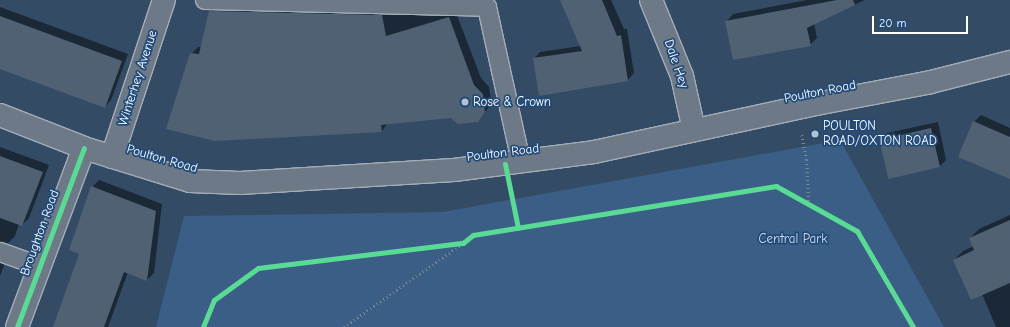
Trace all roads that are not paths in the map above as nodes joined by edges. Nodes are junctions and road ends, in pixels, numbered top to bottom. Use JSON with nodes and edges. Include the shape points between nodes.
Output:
{"nodes":[{"id":1,"x":164,"y":0,"type":"edge"},
{"id":2,"x":205,"y":0,"type":"edge"},
{"id":3,"x":651,"y":0,"type":"edge"},
{"id":4,"x":300,"y":1,"type":"edge"},
{"id":5,"x":485,"y":4,"type":"edge"},
{"id":6,"x":1010,"y":62,"type":"edge"},
{"id":7,"x":0,"y":115,"type":"edge"},
{"id":8,"x":694,"y":130,"type":"junction"},
{"id":9,"x":84,"y":148,"type":"junction"},
{"id":10,"x":112,"y":157,"type":"junction"},
{"id":11,"x":521,"y":161,"type":"junction"},
{"id":12,"x":0,"y":252,"type":"edge"},
{"id":13,"x":39,"y":266,"type":"junction"},
{"id":14,"x":17,"y":327,"type":"edge"}],
"edges":[{"from":1,"to":10,"type":"main road","name":"Winterhey Avenue"},
{"from":2,"to":4,"type":"lane"},
{"from":3,"to":8,"type":"main road","name":"Dale Hey","via":[[682,76]]},
{"from":4,"to":5,"type":"lane"},
{"from":5,"to":11,"type":"lane"},
{"from":6,"to":8,"type":"main road","name":"Poulton Road","via":[[931,82]]},
{"from":7,"to":9,"type":"main road","name":"Poulton Road"},
{"from":8,"to":11,"type":"main road","name":"Poulton Road","via":[[594,152]]},
{"from":9,"to":10,"type":"main road","name":"Poulton Road"},
{"from":9,"to":13,"type":"main road","name":"Broughton Road"},
{"from":10,"to":11,"type":"main road","name":"Poulton Road","via":[[190,181],[240,183],[454,170]]},
{"from":12,"to":13,"type":"lane"},
{"from":13,"to":14,"type":"main road","name":"Broughton Road"}]}
